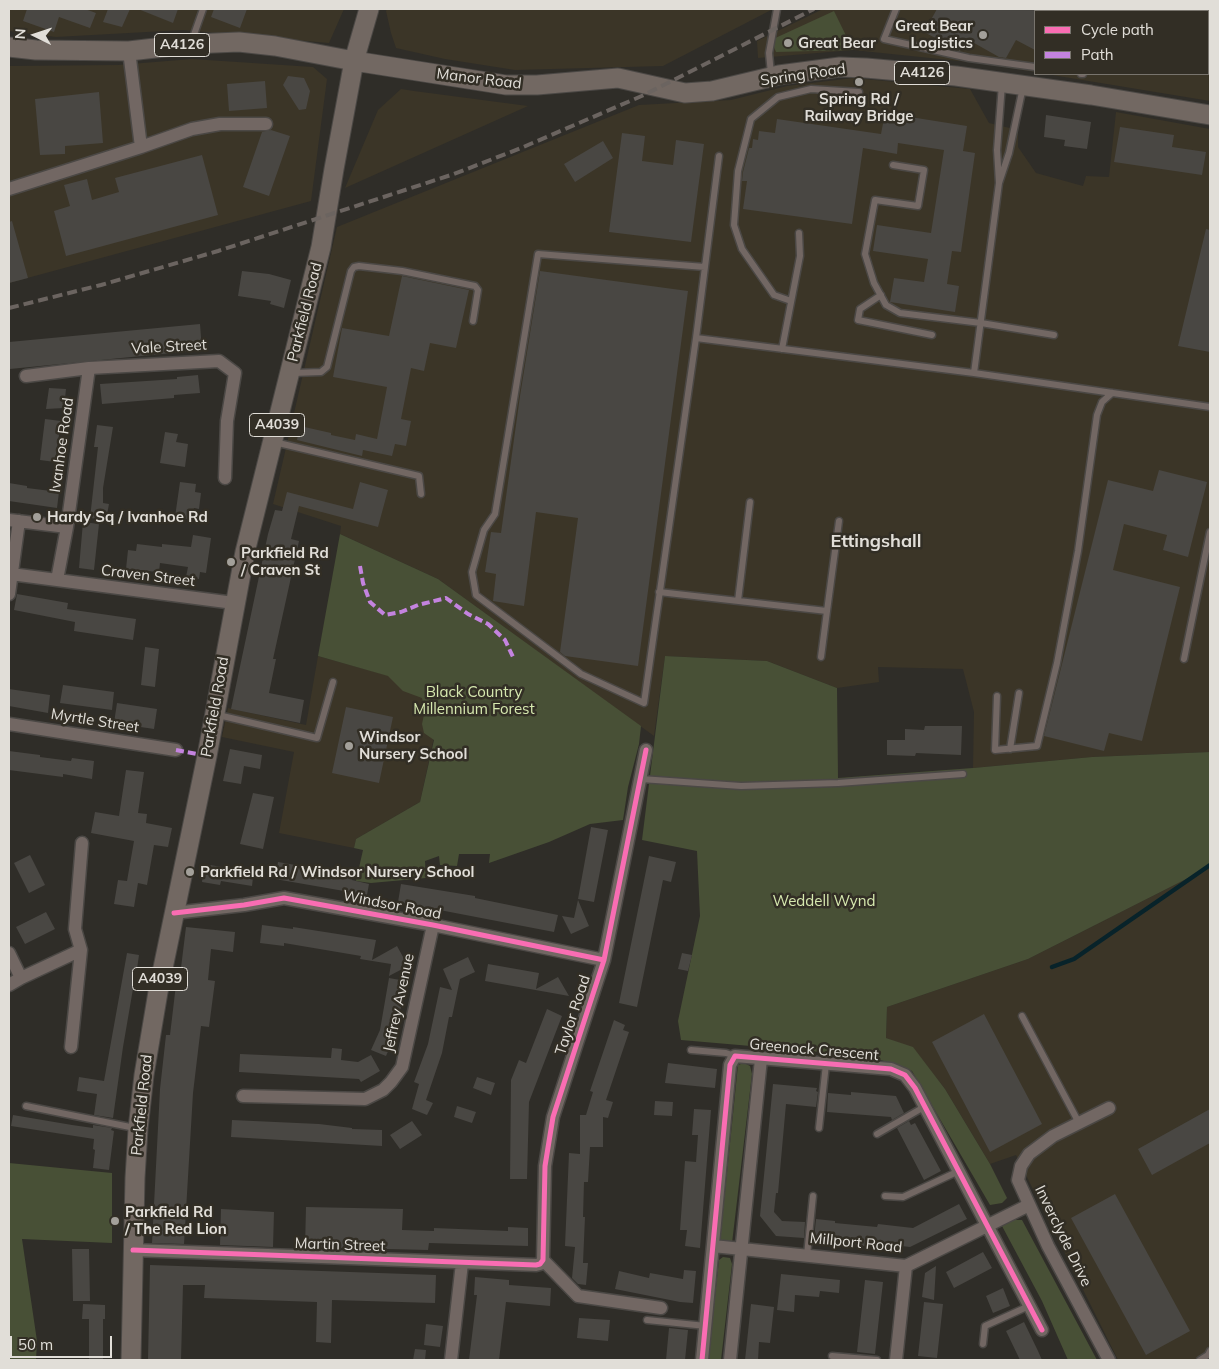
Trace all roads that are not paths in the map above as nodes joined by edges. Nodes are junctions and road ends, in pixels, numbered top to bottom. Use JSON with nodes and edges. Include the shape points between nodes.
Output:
{"nodes":[{"id":1,"x":203,"y":9,"type":"edge"},
{"id":2,"x":369,"y":9,"type":"edge"},
{"id":3,"x":777,"y":9,"type":"edge"},
{"id":4,"x":896,"y":9,"type":"edge"},
{"id":5,"x":191,"y":44,"type":"junction"},
{"id":6,"x":9,"y":47,"type":"edge"},
{"id":7,"x":129,"y":51,"type":"junction"},
{"id":8,"x":354,"y":61,"type":"junction"},
{"id":9,"x":1034,"y":67,"type":"edge"},
{"id":10,"x":772,"y":77,"type":"junction"},
{"id":11,"x":634,"y":82,"type":"joint"},
{"id":12,"x":1002,"y":83,"type":"junction"},
{"id":13,"x":1023,"y":86,"type":"junction"},
{"id":14,"x":859,"y":92,"type":"dead end"},
{"id":15,"x":1210,"y":115,"type":"edge"},
{"id":16,"x":266,"y":124,"type":"dead end"},
{"id":17,"x":141,"y":147,"type":"junction"},
{"id":18,"x":720,"y":156,"type":"dead end"},
{"id":19,"x":893,"y":165,"type":"dead end"},
{"id":20,"x":999,"y":182,"type":"junction"},
{"id":21,"x":9,"y":189,"type":"edge"},
{"id":22,"x":799,"y":234,"type":"dead end"},
{"id":23,"x":705,"y":267,"type":"junction"},
{"id":24,"x":881,"y":295,"type":"junction"},
{"id":25,"x":792,"y":301,"type":"junction"},
{"id":26,"x":473,"y":321,"type":"dead end"},
{"id":27,"x":980,"y":323,"type":"junction"},
{"id":28,"x":932,"y":334,"type":"dead end"},
{"id":29,"x":1054,"y":335,"type":"dead end"},
{"id":30,"x":696,"y":338,"type":"junction"},
{"id":31,"x":782,"y":349,"type":"junction"},
{"id":32,"x":90,"y":368,"type":"junction"},
{"id":33,"x":289,"y":373,"type":"junction"},
{"id":34,"x":974,"y":373,"type":"junction"},
{"id":35,"x":26,"y":376,"type":"dead end"},
{"id":36,"x":1112,"y":393,"type":"junction"},
{"id":37,"x":1210,"y":407,"type":"edge"},
{"id":38,"x":273,"y":442,"type":"junction"},
{"id":39,"x":224,"y":478,"type":"dead end"},
{"id":40,"x":421,"y":494,"type":"dead end"},
{"id":41,"x":750,"y":502,"type":"dead end"},
{"id":42,"x":14,"y":521,"type":"edge"},
{"id":43,"x":839,"y":521,"type":"dead end"},
{"id":44,"x":67,"y":527,"type":"junction"},
{"id":45,"x":1210,"y":532,"type":"edge"},
{"id":46,"x":11,"y":574,"type":"junction"},
{"id":47,"x":57,"y":580,"type":"junction"},
{"id":48,"x":660,"y":592,"type":"junction"},
{"id":49,"x":9,"y":594,"type":"edge"},
{"id":50,"x":738,"y":601,"type":"junction"},
{"id":51,"x":234,"y":603,"type":"junction"},
{"id":52,"x":827,"y":611,"type":"junction"},
{"id":53,"x":822,"y":657,"type":"dead end"},
{"id":54,"x":1184,"y":659,"type":"dead end"},
{"id":55,"x":333,"y":682,"type":"dead end"},
{"id":56,"x":1019,"y":693,"type":"dead end"},
{"id":57,"x":997,"y":696,"type":"dead end"},
{"id":58,"x":214,"y":714,"type":"junction"},
{"id":59,"x":9,"y":724,"type":"edge"},
{"id":60,"x":1010,"y":748,"type":"junction"},
{"id":61,"x":176,"y":750,"type":"dead end"},
{"id":62,"x":646,"y":750,"type":"dead end"},
{"id":63,"x":963,"y":774,"type":"dead end"},
{"id":64,"x":641,"y":779,"type":"junction"},
{"id":65,"x":82,"y":843,"type":"dead end"},
{"id":66,"x":174,"y":913,"type":"junction"},
{"id":67,"x":433,"y":926,"type":"junction"},
{"id":68,"x":82,"y":950,"type":"junction"},
{"id":69,"x":9,"y":953,"type":"edge"},
{"id":70,"x":604,"y":960,"type":"junction"},
{"id":71,"x":21,"y":978,"type":"junction"},
{"id":72,"x":9,"y":985,"type":"edge"},
{"id":73,"x":1022,"y":1016,"type":"dead end"},
{"id":74,"x":72,"y":1047,"type":"dead end"},
{"id":75,"x":692,"y":1050,"type":"dead end"},
{"id":76,"x":735,"y":1056,"type":"junction"},
{"id":77,"x":761,"y":1059,"type":"junction"},
{"id":78,"x":826,"y":1064,"type":"junction"},
{"id":79,"x":243,"y":1096,"type":"dead end"},
{"id":80,"x":26,"y":1106,"type":"dead end"},
{"id":81,"x":924,"y":1107,"type":"junction"},
{"id":82,"x":1109,"y":1108,"type":"dead end"},
{"id":83,"x":1079,"y":1123,"type":"junction"},
{"id":84,"x":819,"y":1128,"type":"dead end"},
{"id":85,"x":138,"y":1129,"type":"junction"},
{"id":86,"x":877,"y":1134,"type":"dead end"},
{"id":87,"x":958,"y":1171,"type":"junction"},
{"id":88,"x":813,"y":1196,"type":"dead end"},
{"id":89,"x":885,"y":1196,"type":"dead end"},
{"id":90,"x":1029,"y":1205,"type":"junction"},
{"id":91,"x":988,"y":1224,"type":"junction"},
{"id":92,"x":713,"y":1246,"type":"junction"},
{"id":93,"x":741,"y":1249,"type":"junction"},
{"id":94,"x":133,"y":1250,"type":"junction"},
{"id":95,"x":807,"y":1254,"type":"junction"},
{"id":96,"x":544,"y":1260,"type":"junction"},
{"id":97,"x":462,"y":1262,"type":"junction"},
{"id":98,"x":906,"y":1266,"type":"junction"},
{"id":99,"x":1030,"y":1306,"type":"junction"},
{"id":100,"x":661,"y":1308,"type":"dead end"},
{"id":101,"x":647,"y":1320,"type":"dead end"},
{"id":102,"x":706,"y":1326,"type":"junction"},
{"id":103,"x":1042,"y":1330,"type":"dead end"},
{"id":104,"x":983,"y":1344,"type":"dead end"},
{"id":105,"x":1210,"y":1350,"type":"edge"},
{"id":106,"x":832,"y":1356,"type":"dead end"},
{"id":107,"x":131,"y":1360,"type":"edge"},
{"id":108,"x":451,"y":1360,"type":"edge"},
{"id":109,"x":702,"y":1360,"type":"edge"},
{"id":110,"x":730,"y":1360,"type":"edge"},
{"id":111,"x":877,"y":1360,"type":"edge"},
{"id":112,"x":896,"y":1360,"type":"edge"},
{"id":113,"x":1109,"y":1360,"type":"edge"},
{"id":114,"x":1200,"y":1360,"type":"edge"}],
"edges":[{"from":1,"to":5,"type":"lane"},
{"from":2,"to":8,"type":"main road","number":"A4039"},
{"from":3,"to":10,"type":"lane","via":[[769,53]]},
{"from":4,"to":9,"type":"lane","via":[[884,39],[969,58]]},
{"from":5,"to":7,"type":"main road","number":"A4126"},
{"from":5,"to":8,"type":"main road","number":"A4126","via":[[239,42]]},
{"from":6,"to":7,"type":"main road","number":"A4126"},
{"from":7,"to":17,"type":"street"},
{"from":8,"to":11,"type":"main road","name":"Manor Road","number":"A4126","via":[[506,85],[618,78]]},
{"from":8,"to":33,"type":"main road","name":"Parkfield Road","number":"A4039","via":[[321,247]]},
{"from":10,"to":11,"type":"main road","name":"Spring Road","number":"A4126","via":[[685,93]]},
{"from":10,"to":12,"type":"main road","name":"Spring Road","number":"A4126","via":[[840,67]]},
{"from":12,"to":13,"type":"main road","name":"Spring Road","number":"A4126"},
{"from":12,"to":20,"type":"lane","via":[[997,150]]},
{"from":13,"to":15,"type":"main road","name":"Spring Road","number":"A4126"},
{"from":13,"to":20,"type":"lane","via":[[1009,153]]},
{"from":14,"to":25,"type":"lane","via":[[811,89],[778,97],[751,119],[738,171],[734,225],[742,249],[774,296]]},
{"from":16,"to":17,"type":"street","via":[[220,124],[192,129]]},
{"from":17,"to":21,"type":"street"},
{"from":18,"to":23,"type":"lane"},
{"from":19,"to":24,"type":"lane","via":[[924,170],[918,206],[875,200],[865,254]]},
{"from":20,"to":27,"type":"lane"},
{"from":22,"to":25,"type":"lane","via":[[800,256]]},
{"from":23,"to":30,"type":"lane"},
{"from":23,"to":48,"type":"lane","via":[[538,254],[495,514],[484,530],[472,572],[476,595],[581,674],[644,703]]},
{"from":24,"to":27,"type":"lane","via":[[886,305],[900,313]]},
{"from":24,"to":28,"type":"lane","via":[[860,309],[858,320]]},
{"from":25,"to":31,"type":"lane"},
{"from":26,"to":33,"type":"lane","via":[[478,290],[475,286],[402,271],[354,267],[327,367],[321,372]]},
{"from":27,"to":29,"type":"lane"},
{"from":27,"to":34,"type":"lane"},
{"from":30,"to":31,"type":"lane"},
{"from":30,"to":48,"type":"lane"},
{"from":31,"to":34,"type":"lane"},
{"from":32,"to":35,"type":"street","name":"Vale Street"},
{"from":32,"to":39,"type":"street","name":"Vale Street","via":[[219,361],[235,373],[227,422]]},
{"from":32,"to":44,"type":"street","name":"Ivanhoe Road"},
{"from":33,"to":38,"type":"main road","name":"Parkfield Road","number":"A4039"},
{"from":34,"to":36,"type":"lane"},
{"from":36,"to":37,"type":"lane"},
{"from":36,"to":60,"type":"lane","via":[[1102,402],[1097,415],[1078,551],[1041,734],[1037,746]]},
{"from":38,"to":40,"type":"lane","via":[[419,476]]},
{"from":38,"to":51,"type":"main road","name":"Parkfield Road","number":"A4039"},
{"from":41,"to":50,"type":"lane"},
{"from":42,"to":44,"type":"street"},
{"from":42,"to":46,"type":"street"},
{"from":43,"to":52,"type":"lane"},
{"from":44,"to":47,"type":"street","name":"Ivanhoe Road"},
{"from":45,"to":54,"type":"lane"},
{"from":46,"to":47,"type":"street","name":"Craven Street"},
{"from":46,"to":49,"type":"street"},
{"from":47,"to":51,"type":"street","name":"Craven Street"},
{"from":48,"to":50,"type":"lane"},
{"from":50,"to":52,"type":"lane"},
{"from":51,"to":58,"type":"main road","name":"Parkfield Road","number":"A4039"},
{"from":52,"to":53,"type":"lane"},
{"from":55,"to":58,"type":"lane","via":[[317,738]]},
{"from":56,"to":60,"type":"lane"},
{"from":57,"to":60,"type":"lane","via":[[995,750]]},
{"from":58,"to":66,"type":"main road","name":"Parkfield Road","number":"A4039"},
{"from":59,"to":61,"type":"street","name":"Myrtle Street"},
{"from":62,"to":64,"type":"street","name":"Taylor Road"},
{"from":63,"to":64,"type":"lane","via":[[741,786]]},
{"from":64,"to":70,"type":"street","name":"Taylor Road"},
{"from":65,"to":68,"type":"street","via":[[75,929]]},
{"from":66,"to":67,"type":"street","name":"Windsor Road","via":[[284,898]]},
{"from":66,"to":85,"type":"main road","name":"Parkfield Road","number":"A4039","via":[[144,1075]]},
{"from":67,"to":70,"type":"street","name":"Windsor Road"},
{"from":67,"to":79,"type":"street","name":"Jeffrey Avenue","via":[[402,1067],[391,1082],[365,1099]]},
{"from":68,"to":71,"type":"street"},
{"from":68,"to":74,"type":"street"},
{"from":69,"to":71,"type":"street"},
{"from":70,"to":96,"type":"street","name":"Taylor Road","via":[[553,1117],[545,1166]]},
{"from":71,"to":72,"type":"street"},
{"from":73,"to":83,"type":"lane"},
{"from":75,"to":76,"type":"lane"},
{"from":76,"to":77,"type":"street","name":"Greenock Crescent"},
{"from":76,"to":92,"type":"street","name":"Greenock Crescent","via":[[730,1065]]},
{"from":77,"to":78,"type":"street","name":"Greenock Crescent"},
{"from":77,"to":93,"type":"street","name":"Greenock Crescent"},
{"from":78,"to":81,"type":"street","name":"Greenock Crescent","via":[[901,1072],[910,1080]]},
{"from":78,"to":84,"type":"lane"},
{"from":80,"to":85,"type":"lane"},
{"from":81,"to":86,"type":"lane"},
{"from":81,"to":87,"type":"street","name":"Greenock Crescent"},
{"from":82,"to":83,"type":"street","name":"Inverclyde Drive"},
{"from":83,"to":90,"type":"street","name":"Inverclyde Drive","via":[[1053,1136],[1029,1154],[1021,1166],[1018,1180]]},
{"from":85,"to":94,"type":"main road","name":"Parkfield Road","number":"A4039"},
{"from":87,"to":89,"type":"lane","via":[[903,1197]]},
{"from":87,"to":91,"type":"street","name":"Greenock Crescent"},
{"from":88,"to":95,"type":"lane"},
{"from":90,"to":91,"type":"street","name":"Millport Road"},
{"from":90,"to":113,"type":"street","name":"Inverclyde Drive"},
{"from":91,"to":98,"type":"street","name":"Millport Road"},
{"from":91,"to":99,"type":"street","name":"Greenock Crescent"},
{"from":92,"to":93,"type":"street","name":"Millport Road"},
{"from":92,"to":102,"type":"street","name":"Greenock Crescent"},
{"from":93,"to":95,"type":"street","name":"Millport Road"},
{"from":93,"to":110,"type":"street","name":"Greenock Crescent"},
{"from":94,"to":97,"type":"street","name":"Martin Street"},
{"from":94,"to":107,"type":"main road","name":"Parkfield Road","number":"A4039"},
{"from":95,"to":98,"type":"street","name":"Millport Road"},
{"from":96,"to":97,"type":"street","name":"Martin Street","via":[[536,1265]]},
{"from":96,"to":100,"type":"street","via":[[578,1296]]},
{"from":97,"to":108,"type":"street"},
{"from":98,"to":112,"type":"street"},
{"from":99,"to":103,"type":"street","name":"Greenock Crescent"},
{"from":99,"to":104,"type":"lane","via":[[985,1326]]},
{"from":101,"to":102,"type":"lane"},
{"from":102,"to":109,"type":"street","name":"Greenock Crescent"},
{"from":105,"to":114,"type":"lane"},
{"from":106,"to":111,"type":"lane"}]}
